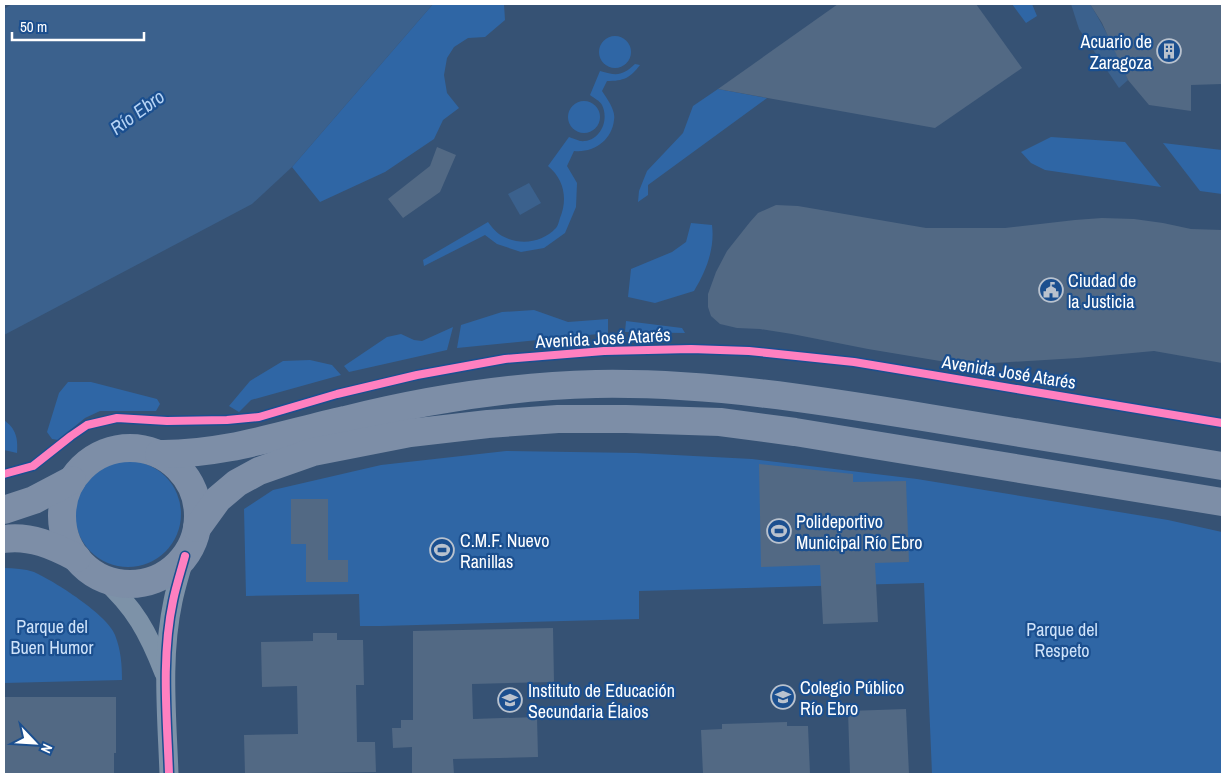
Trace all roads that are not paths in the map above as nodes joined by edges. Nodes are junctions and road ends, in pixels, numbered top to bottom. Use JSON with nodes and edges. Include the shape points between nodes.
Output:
{"nodes":[{"id":1,"x":159,"y":454,"type":"junction"},
{"id":2,"x":1222,"y":466,"type":"edge"},
{"id":3,"x":72,"y":480,"type":"junction"},
{"id":4,"x":1222,"y":502,"type":"edge"},
{"id":5,"x":4,"y":510,"type":"edge"},
{"id":6,"x":197,"y":528,"type":"junction"},
{"id":7,"x":4,"y":540,"type":"edge"},
{"id":8,"x":185,"y":556,"type":"junction"},
{"id":9,"x":76,"y":558,"type":"junction"},
{"id":10,"x":102,"y":578,"type":"junction"},
{"id":11,"x":167,"y":682,"type":"junction"},
{"id":12,"x":168,"y":774,"type":"edge"}],
"edges":[{"from":1,"to":2,"type":"main road","via":[[222,449],[446,399],[596,384],[757,393]]},
{"from":1,"to":3,"type":"main road","via":[[127,447],[110,450],[82,467]]},
{"from":1,"to":6,"type":"main road","via":[[178,466],[191,484],[198,506]]},
{"from":3,"to":5,"type":"main road","via":[[34,500]]},
{"from":3,"to":9,"type":"main road","via":[[62,506],[62,520],[64,534]]},
{"from":4,"to":6,"type":"main road","via":[[786,430],[720,422],[558,419],[410,433],[313,452],[259,470],[237,483],[218,499]]},
{"from":6,"to":8,"type":"main road"},
{"from":7,"to":9,"type":"main road","via":[[34,540]]},
{"from":8,"to":10,"type":"main road","via":[[175,567],[148,582],[117,583]]},
{"from":8,"to":11,"type":"street","via":[[173,601]]},
{"from":9,"to":10,"type":"main road"},
{"from":10,"to":11,"type":"street","via":[[134,612],[152,644]]},
{"from":11,"to":12,"type":"street"}]}
